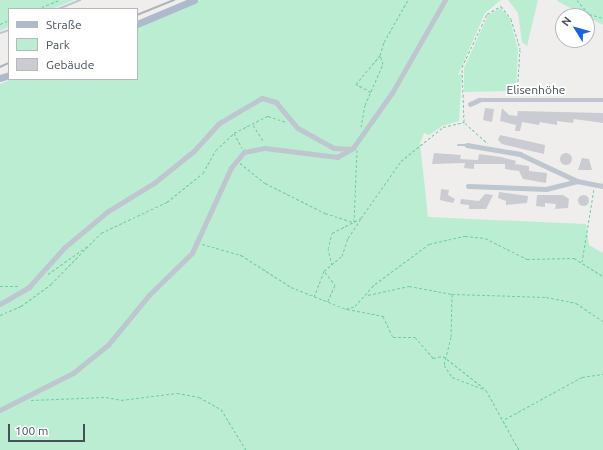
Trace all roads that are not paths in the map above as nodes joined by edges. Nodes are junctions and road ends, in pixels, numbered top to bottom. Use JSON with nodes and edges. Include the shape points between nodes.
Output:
{"nodes":[{"id":1,"x":80,"y":0,"type":"edge"},
{"id":2,"x":194,"y":0,"type":"edge"},
{"id":3,"x":445,"y":0,"type":"edge"},
{"id":4,"x":60,"y":8,"type":"edge"},
{"id":5,"x":138,"y":24,"type":"edge"},
{"id":6,"x":603,"y":100,"type":"edge"},
{"id":7,"x":470,"y":104,"type":"dead end"},
{"id":8,"x":458,"y":144,"type":"dead end"},
{"id":9,"x":467,"y":145,"type":"joint"},
{"id":10,"x":354,"y":146,"type":"junction"},
{"id":11,"x":577,"y":181,"type":"junction"},
{"id":12,"x":468,"y":186,"type":"dead end"},
{"id":13,"x":603,"y":186,"type":"edge"},
{"id":14,"x":0,"y":304,"type":"edge"},
{"id":15,"x":0,"y":410,"type":"edge"}],
"edges":[{"from":1,"to":4,"type":"lane"},
{"from":2,"to":5,"type":"main road"},
{"from":3,"to":10,"type":"street","via":[[392,93]]},
{"from":6,"to":7,"type":"street","name":"Elisenhöhe","via":[[479,100]]},
{"from":8,"to":9,"type":"lane"},
{"from":9,"to":11,"type":"street","via":[[520,154]]},
{"from":10,"to":14,"type":"street","via":[[334,148],[289,121],[276,102],[268,97],[223,121],[194,151],[158,180],[113,208],[64,248],[29,287]]},
{"from":10,"to":15,"type":"street","via":[[337,157],[265,148],[244,152],[236,160],[198,243],[99,354],[66,377]]},
{"from":11,"to":12,"type":"street","via":[[546,189]]},
{"from":11,"to":13,"type":"street"}]}
